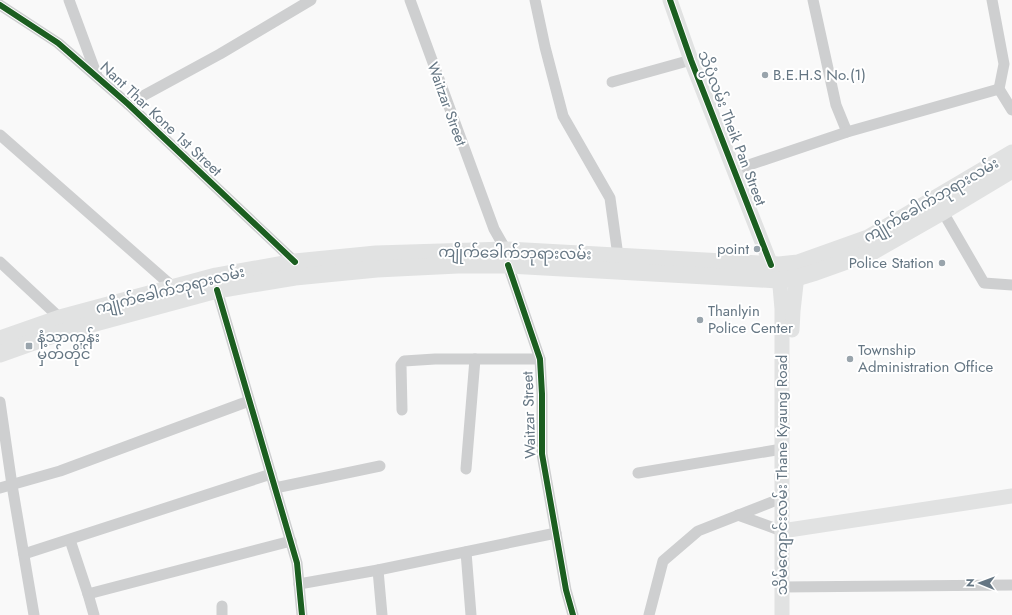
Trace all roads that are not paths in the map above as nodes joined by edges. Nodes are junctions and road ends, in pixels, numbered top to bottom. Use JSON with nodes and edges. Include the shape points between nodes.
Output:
{"nodes":[{"id":1,"x":69,"y":0,"type":"edge"},
{"id":2,"x":410,"y":0,"type":"edge"},
{"id":3,"x":535,"y":0,"type":"edge"},
{"id":4,"x":670,"y":0,"type":"edge"},
{"id":5,"x":813,"y":0,"type":"edge"},
{"id":6,"x":992,"y":0,"type":"edge"},
{"id":7,"x":307,"y":1,"type":"edge"},
{"id":8,"x":0,"y":5,"type":"edge"},
{"id":9,"x":691,"y":60,"type":"junction"},
{"id":10,"x":98,"y":78,"type":"junction"},
{"id":11,"x":612,"y":82,"type":"dead end"},
{"id":12,"x":999,"y":89,"type":"junction"},
{"id":13,"x":128,"y":104,"type":"junction"},
{"id":14,"x":1012,"y":110,"type":"edge"},
{"id":15,"x":847,"y":132,"type":"junction"},
{"id":16,"x":0,"y":135,"type":"edge"},
{"id":17,"x":1012,"y":154,"type":"edge"},
{"id":18,"x":734,"y":170,"type":"junction"},
{"id":19,"x":1012,"y":170,"type":"edge"},
{"id":20,"x":940,"y":205,"type":"junction"},
{"id":21,"x":618,"y":256,"type":"junction"},
{"id":22,"x":507,"y":257,"type":"junction"},
{"id":23,"x":0,"y":262,"type":"edge"},
{"id":24,"x":295,"y":262,"type":"junction"},
{"id":25,"x":770,"y":265,"type":"junction"},
{"id":26,"x":797,"y":270,"type":"junction"},
{"id":27,"x":778,"y":280,"type":"junction"},
{"id":28,"x":1012,"y":285,"type":"edge"},
{"id":29,"x":173,"y":287,"type":"junction"},
{"id":30,"x":217,"y":290,"type":"junction"},
{"id":31,"x":60,"y":318,"type":"junction"},
{"id":32,"x":0,"y":339,"type":"edge"},
{"id":33,"x":0,"y":354,"type":"edge"},
{"id":34,"x":475,"y":359,"type":"junction"},
{"id":35,"x":540,"y":359,"type":"junction"},
{"id":36,"x":249,"y":400,"type":"junction"},
{"id":37,"x":0,"y":402,"type":"edge"},
{"id":38,"x":402,"y":410,"type":"dead end"},
{"id":39,"x":782,"y":449,"type":"junction"},
{"id":40,"x":380,"y":466,"type":"dead end"},
{"id":41,"x":466,"y":469,"type":"dead end"},
{"id":42,"x":638,"y":473,"type":"dead end"},
{"id":43,"x":271,"y":474,"type":"junction"},
{"id":44,"x":12,"y":485,"type":"junction"},
{"id":45,"x":0,"y":488,"type":"edge"},
{"id":46,"x":275,"y":488,"type":"junction"},
{"id":47,"x":1012,"y":496,"type":"edge"},
{"id":48,"x":782,"y":498,"type":"junction"},
{"id":49,"x":738,"y":515,"type":"junction"},
{"id":50,"x":787,"y":531,"type":"junction"},
{"id":51,"x":556,"y":533,"type":"junction"},
{"id":52,"x":70,"y":540,"type":"junction"},
{"id":53,"x":291,"y":541,"type":"junction"},
{"id":54,"x":466,"y":552,"type":"junction"},
{"id":55,"x":24,"y":554,"type":"junction"},
{"id":56,"x":378,"y":570,"type":"junction"},
{"id":57,"x":300,"y":584,"type":"junction"},
{"id":58,"x":1012,"y":585,"type":"edge"},
{"id":59,"x":787,"y":587,"type":"junction"},
{"id":60,"x":88,"y":594,"type":"junction"},
{"id":61,"x":34,"y":615,"type":"edge"},
{"id":62,"x":94,"y":615,"type":"edge"},
{"id":63,"x":302,"y":615,"type":"edge"},
{"id":64,"x":382,"y":615,"type":"edge"},
{"id":65,"x":471,"y":615,"type":"edge"},
{"id":66,"x":573,"y":615,"type":"edge"},
{"id":67,"x":649,"y":615,"type":"edge"},
{"id":68,"x":782,"y":615,"type":"edge"},
{"id":69,"x":792,"y":615,"type":"edge"}],
"edges":[{"from":1,"to":10,"type":"street"},
{"from":2,"to":22,"type":"street","name":"Waitzar Street","via":[[494,229]]},
{"from":3,"to":21,"type":"street","via":[[563,116],[610,198]]},
{"from":4,"to":9,"type":"main road","name":"သိပ္ပံလမ်း Theik Pan Street"},
{"from":5,"to":15,"type":"street","via":[[836,105]]},
{"from":6,"to":12,"type":"street","via":[[1004,64]]},
{"from":7,"to":13,"type":"street","via":[[220,54]]},
{"from":8,"to":10,"type":"street","name":"Nant Thar Kone 1st Street","via":[[58,43]]},
{"from":9,"to":11,"type":"street"},
{"from":9,"to":18,"type":"main road","name":"သိပ္ပံလမ်း Theik Pan Street"},
{"from":10,"to":13,"type":"street","name":"Nant Thar Kone 1st Street"},
{"from":12,"to":14,"type":"street"},
{"from":12,"to":15,"type":"street"},
{"from":13,"to":24,"type":"street","name":"Nant Thar Kone 1st Street"},
{"from":15,"to":18,"type":"street"},
{"from":16,"to":29,"type":"street"},
{"from":17,"to":20,"type":"main road","name":"ကျိုက်ခေါက်ဘုရားလမ်း"},
{"from":18,"to":25,"type":"main road","name":"သိပ္ပံလမ်း Theik Pan Street"},
{"from":19,"to":20,"type":"main road","name":"ကျိုက်ခေါက်ဘုရားလမ်း"},
{"from":20,"to":26,"type":"main road","name":"ကျိုက်ခေါက်ဘုရားလမ်း"},
{"from":20,"to":28,"type":"street","via":[[984,283]]},
{"from":21,"to":22,"type":"main road","name":"ကျိုက်ခေါက်ဘုရားလမ်း"},
{"from":21,"to":25,"type":"main road","name":"ကျိုက်ခေါက်ဘုရားလမ်း"},
{"from":22,"to":24,"type":"main road","name":"ကျိုက်ခေါက်ဘုရားလမ်း","via":[[376,254]]},
{"from":22,"to":27,"type":"main road","name":"ကျိုက်ခေါက်ဘုရားလမ်း"},
{"from":22,"to":30,"type":"main road","name":"ကျိုက်ခေါက်ဘုရားလမ်း","via":[[295,277]]},
{"from":22,"to":35,"type":"street","name":"Waitzar Street"},
{"from":23,"to":31,"type":"street"},
{"from":24,"to":29,"type":"main road","name":"ကျိုက်ခေါက်ဘုရားလမ်း","via":[[216,276]]},
{"from":25,"to":26,"type":"main road","name":"ကျိုက်ခေါက်ဘုရားလမ်း"},
{"from":25,"to":27,"type":"main road","name":"သိမ်ကျောင်းလမ်း Thane Kyaung Road"},
{"from":26,"to":27,"type":"main road","name":"ကျိုက်ခေါက်ဘုရားလမ်း"},
{"from":26,"to":50,"type":"main road","name":"သိမ်ကျောင်းလမ်း Thane Kyaung Road","via":[[793,311]]},
{"from":27,"to":39,"type":"main road","name":"သိမ်ကျောင်းလမ်း Thane Kyaung Road","via":[[782,308]]},
{"from":29,"to":31,"type":"main road","name":"ကျိုက်ခေါက်ဘုရားလမ်း"},
{"from":30,"to":33,"type":"main road","name":"ကျိုက်ခေါက်ဘုရားလမ်း","via":[[62,332]]},
{"from":30,"to":36,"type":"street"},
{"from":31,"to":32,"type":"main road","name":"ကျိုက်ခေါက်ဘုရားလမ်း"},
{"from":34,"to":35,"type":"street"},
{"from":34,"to":38,"type":"street","via":[[404,361],[401,365]]},
{"from":34,"to":41,"type":"street"},
{"from":35,"to":51,"type":"street","name":"Waitzar Street","via":[[542,454]]},
{"from":36,"to":43,"type":"street"},
{"from":36,"to":44,"type":"street","via":[[60,472]]},
{"from":37,"to":44,"type":"street"},
{"from":39,"to":42,"type":"street"},
{"from":39,"to":48,"type":"main road","name":"သိမ်ကျောင်းလမ်း Thane Kyaung Road"},
{"from":40,"to":46,"type":"street"},
{"from":43,"to":46,"type":"street"},
{"from":43,"to":52,"type":"street"},
{"from":44,"to":45,"type":"street"},
{"from":44,"to":55,"type":"street"},
{"from":46,"to":53,"type":"street"},
{"from":47,"to":50,"type":"main road"},
{"from":48,"to":49,"type":"street"},
{"from":48,"to":50,"type":"main road","name":"သိမ်ကျောင်းလမ်း Thane Kyaung Road"},
{"from":49,"to":50,"type":"street"},
{"from":49,"to":67,"type":"street","via":[[698,531],[663,561]]},
{"from":50,"to":59,"type":"main road","name":"သိမ်ကျောင်းလမ်း Thane Kyaung Road"},
{"from":51,"to":54,"type":"street"},
{"from":51,"to":66,"type":"street","name":"Waitzar Street"},
{"from":52,"to":55,"type":"street"},
{"from":52,"to":60,"type":"street"},
{"from":53,"to":57,"type":"street","via":[[298,563]]},
{"from":53,"to":60,"type":"street"},
{"from":54,"to":56,"type":"street"},
{"from":54,"to":65,"type":"street"},
{"from":55,"to":61,"type":"street"},
{"from":56,"to":57,"type":"street"},
{"from":56,"to":64,"type":"street"},
{"from":57,"to":63,"type":"street"},
{"from":58,"to":59,"type":"street"},
{"from":59,"to":68,"type":"main road","name":"သိမ်ကျောင်းလမ်း Thane Kyaung Road"},
{"from":59,"to":69,"type":"main road","name":"သိမ်ကျောင်းလမ်း Thane Kyaung Road"},
{"from":60,"to":62,"type":"street"}]}
